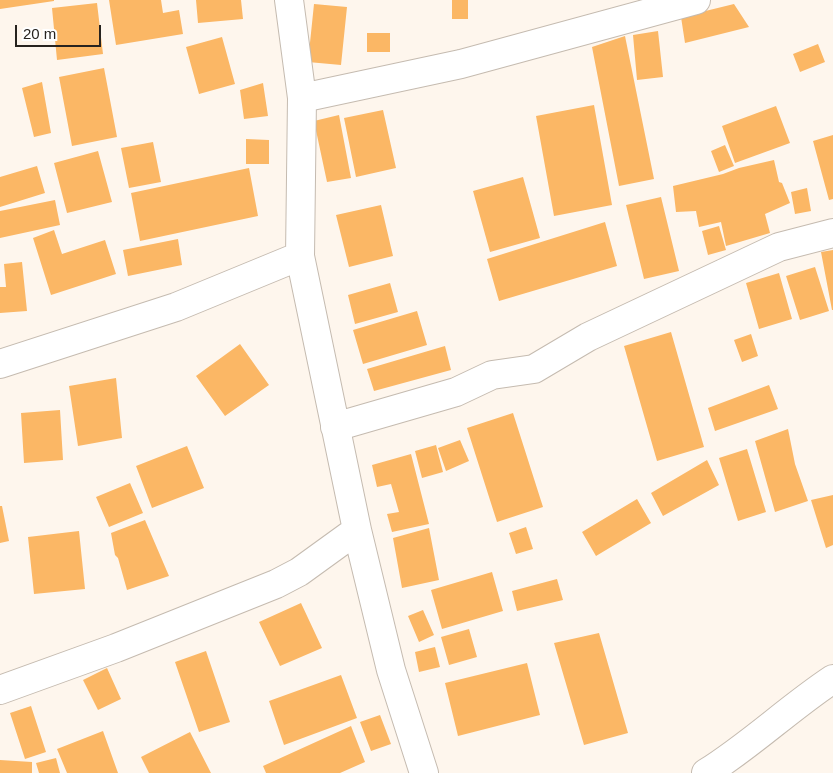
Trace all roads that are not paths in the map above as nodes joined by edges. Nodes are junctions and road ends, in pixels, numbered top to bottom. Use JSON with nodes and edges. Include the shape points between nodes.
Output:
{"nodes":[{"id":1,"x":289,"y":0,"type":"edge"},
{"id":2,"x":696,"y":0,"type":"edge"},
{"id":3,"x":302,"y":98,"type":"junction"},
{"id":4,"x":833,"y":233,"type":"edge"},
{"id":5,"x":300,"y":256,"type":"junction"},
{"id":6,"x":0,"y":364,"type":"edge"},
{"id":7,"x":335,"y":428,"type":"junction"},
{"id":8,"x":357,"y":530,"type":"junction"},
{"id":9,"x":833,"y":678,"type":"edge"},
{"id":10,"x":0,"y":690,"type":"edge"},
{"id":11,"x":424,"y":773,"type":"edge"},
{"id":12,"x":706,"y":773,"type":"edge"}],
"edges":[{"from":1,"to":3,"type":"street"},
{"from":2,"to":3,"type":"street","via":[[460,64]]},
{"from":3,"to":5,"type":"street"},
{"from":4,"to":7,"type":"street","via":[[770,250],[588,337],[534,369],[492,375],[456,392]]},
{"from":5,"to":6,"type":"street","via":[[176,307]]},
{"from":5,"to":7,"type":"street"},
{"from":7,"to":8,"type":"street"},
{"from":8,"to":10,"type":"street","via":[[299,572],[276,584]]},
{"from":8,"to":11,"type":"street","via":[[391,670]]},
{"from":9,"to":12,"type":"street"}]}
